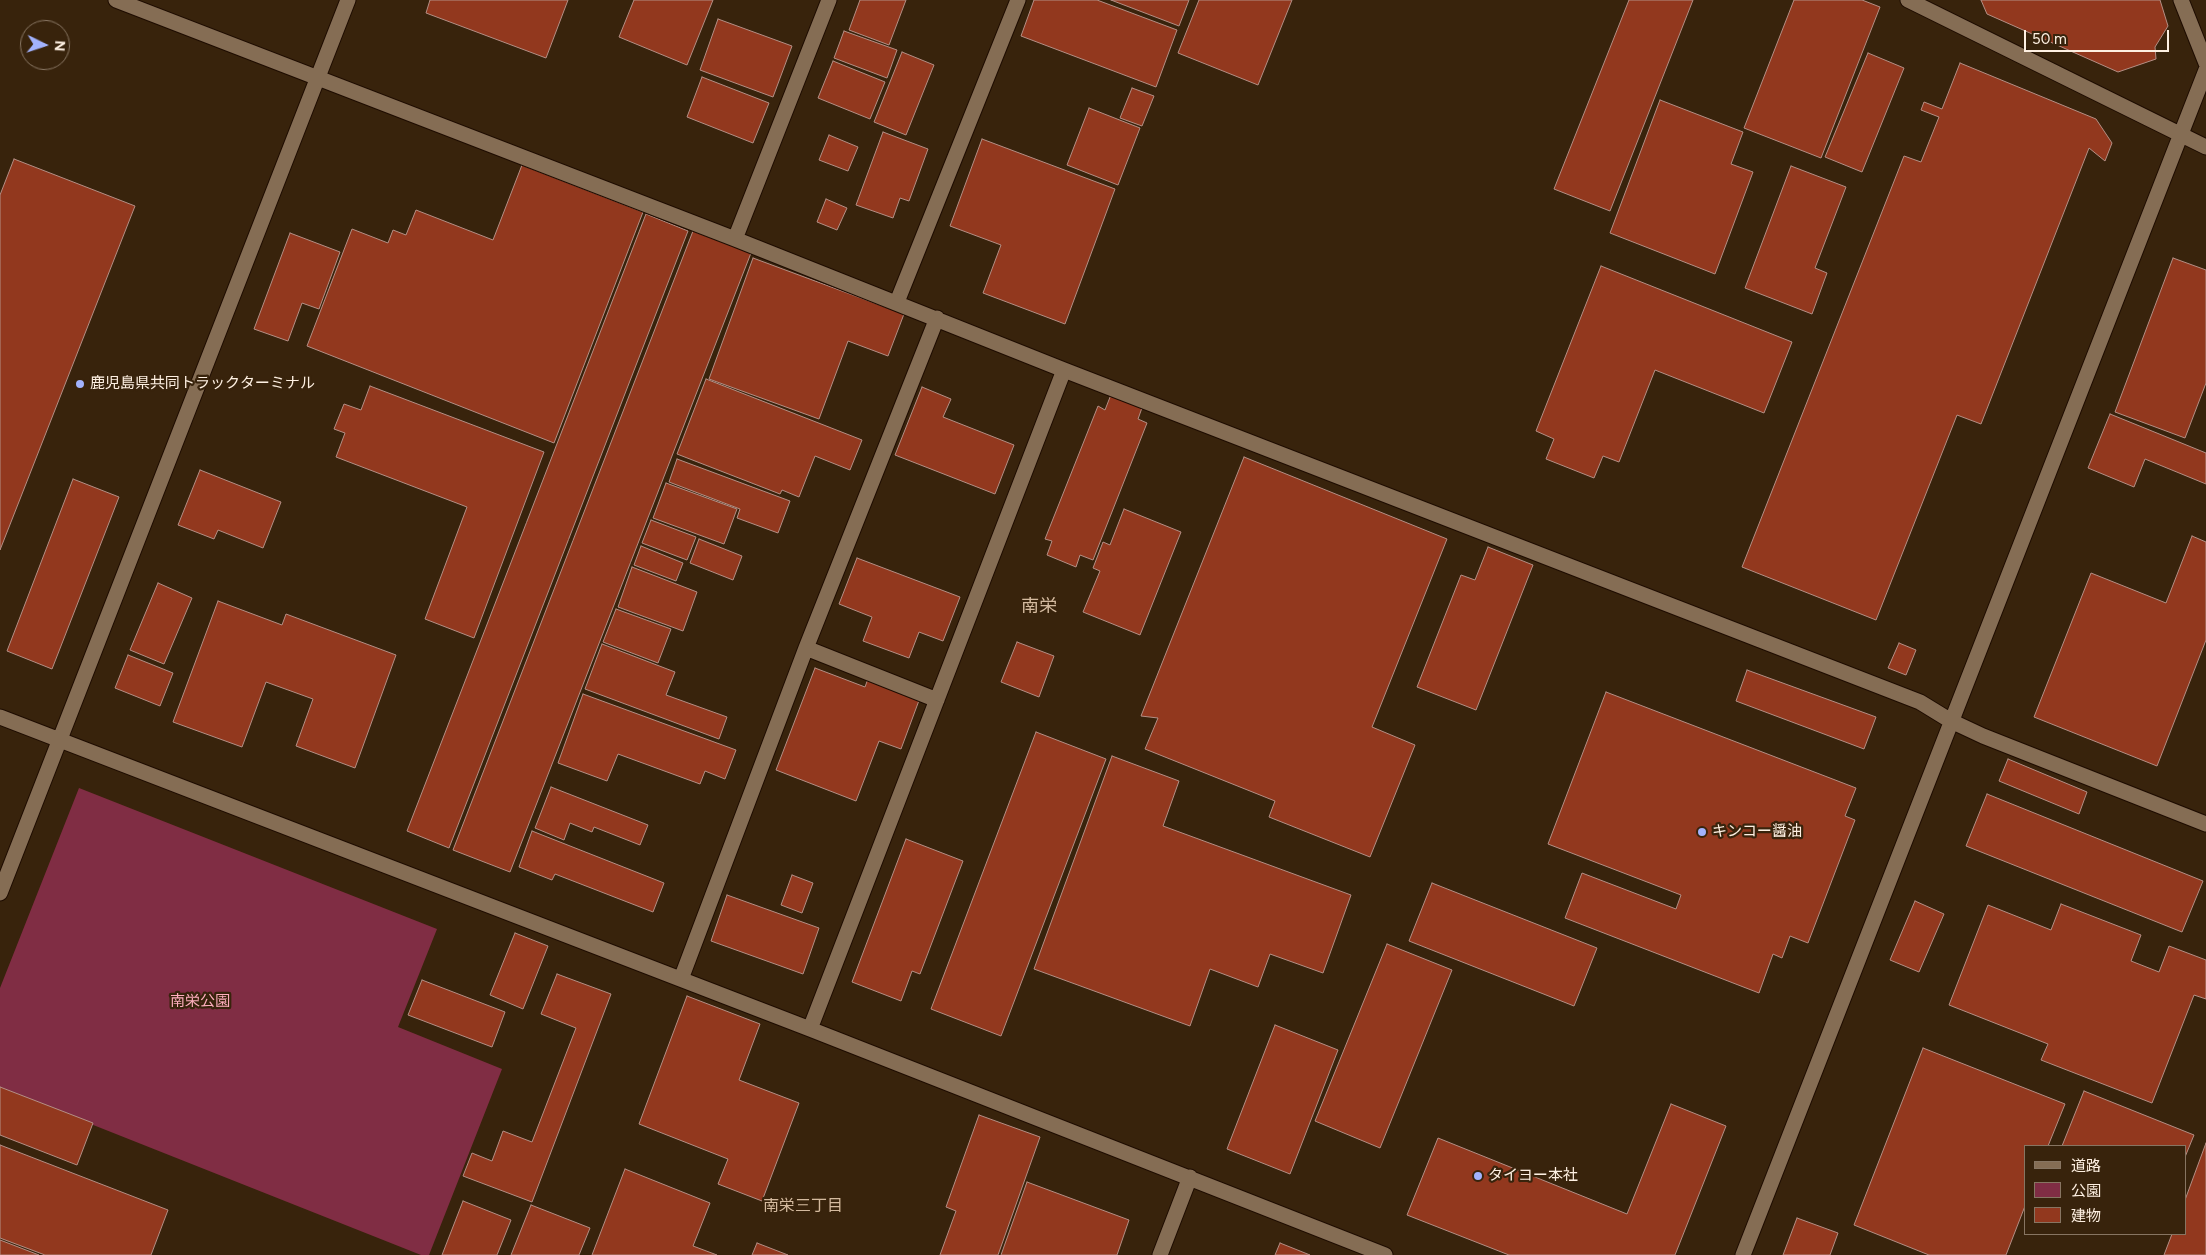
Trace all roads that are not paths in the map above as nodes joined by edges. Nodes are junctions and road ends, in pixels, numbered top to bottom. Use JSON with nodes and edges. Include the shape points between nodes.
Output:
{"nodes":[{"id":1,"x":116,"y":0,"type":"edge"},
{"id":2,"x":348,"y":0,"type":"edge"},
{"id":3,"x":829,"y":0,"type":"edge"},
{"id":4,"x":1018,"y":0,"type":"edge"},
{"id":5,"x":1908,"y":0,"type":"edge"},
{"id":6,"x":2181,"y":0,"type":"edge"},
{"id":7,"x":2206,"y":64,"type":"edge"},
{"id":8,"x":2206,"y":70,"type":"edge"},
{"id":9,"x":318,"y":78,"type":"junction"},
{"id":10,"x":2181,"y":134,"type":"junction"},
{"id":11,"x":2206,"y":147,"type":"edge"},
{"id":12,"x":736,"y":239,"type":"junction"},
{"id":13,"x":897,"y":302,"type":"junction"},
{"id":14,"x":936,"y":318,"type":"junction"},
{"id":15,"x":1064,"y":370,"type":"junction"},
{"id":16,"x":806,"y":648,"type":"junction"},
{"id":17,"x":937,"y":700,"type":"junction"},
{"id":18,"x":0,"y":716,"type":"edge"},
{"id":19,"x":1951,"y":721,"type":"junction"},
{"id":20,"x":60,"y":740,"type":"junction"},
{"id":21,"x":2206,"y":824,"type":"edge"},
{"id":22,"x":0,"y":893,"type":"edge"},
{"id":23,"x":682,"y":979,"type":"junction"},
{"id":24,"x":810,"y":1029,"type":"junction"},
{"id":25,"x":1190,"y":1177,"type":"junction"},
{"id":26,"x":1160,"y":1255,"type":"edge"},
{"id":27,"x":1386,"y":1255,"type":"edge"},
{"id":28,"x":1743,"y":1255,"type":"edge"}],
"edges":[{"from":1,"to":9,"type":"street"},
{"from":2,"to":9,"type":"street"},
{"from":3,"to":12,"type":"street"},
{"from":4,"to":13,"type":"street"},
{"from":5,"to":10,"type":"street"},
{"from":6,"to":7,"type":"street"},
{"from":8,"to":10,"type":"street"},
{"from":9,"to":12,"type":"street"},
{"from":9,"to":20,"type":"street"},
{"from":10,"to":11,"type":"street"},
{"from":10,"to":19,"type":"street"},
{"from":12,"to":13,"type":"street"},
{"from":13,"to":14,"type":"street"},
{"from":14,"to":15,"type":"street"},
{"from":14,"to":16,"type":"street"},
{"from":15,"to":17,"type":"street"},
{"from":15,"to":19,"type":"street","via":[[1920,702]]},
{"from":16,"to":17,"type":"street"},
{"from":16,"to":23,"type":"street"},
{"from":17,"to":24,"type":"street"},
{"from":18,"to":20,"type":"street"},
{"from":19,"to":21,"type":"street"},
{"from":19,"to":28,"type":"street"},
{"from":20,"to":22,"type":"street"},
{"from":20,"to":23,"type":"street"},
{"from":23,"to":24,"type":"street"},
{"from":24,"to":25,"type":"street"},
{"from":25,"to":26,"type":"street"},
{"from":25,"to":27,"type":"street"}]}
